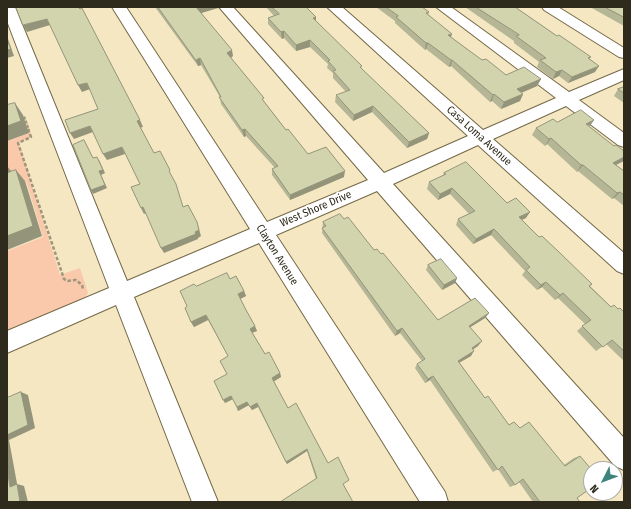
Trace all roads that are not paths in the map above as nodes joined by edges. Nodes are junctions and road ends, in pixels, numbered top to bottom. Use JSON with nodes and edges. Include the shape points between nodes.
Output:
{"nodes":[{"id":1,"x":8,"y":7,"type":"edge"},
{"id":2,"x":119,"y":7,"type":"edge"},
{"id":3,"x":226,"y":7,"type":"edge"},
{"id":4,"x":334,"y":7,"type":"edge"},
{"id":5,"x":442,"y":7,"type":"edge"},
{"id":6,"x":549,"y":7,"type":"edge"},
{"id":7,"x":624,"y":54,"type":"edge"},
{"id":8,"x":624,"y":74,"type":"edge"},
{"id":9,"x":567,"y":99,"type":"junction"},
{"id":10,"x":480,"y":137,"type":"junction"},
{"id":11,"x":624,"y":141,"type":"edge"},
{"id":12,"x":380,"y":182,"type":"junction"},
{"id":13,"x":262,"y":232,"type":"junction"},
{"id":14,"x":624,"y":265,"type":"edge"},
{"id":15,"x":121,"y":293,"type":"junction"},
{"id":16,"x":7,"y":342,"type":"edge"},
{"id":17,"x":624,"y":457,"type":"edge"},
{"id":18,"x":205,"y":502,"type":"edge"},
{"id":19,"x":435,"y":502,"type":"edge"}],
"edges":[{"from":1,"to":15,"type":"street"},
{"from":2,"to":13,"type":"street","name":"Clayton Avenue"},
{"from":3,"to":12,"type":"street"},
{"from":4,"to":10,"type":"street","name":"Casa Loma Avenue"},
{"from":5,"to":9,"type":"street"},
{"from":6,"to":7,"type":"street"},
{"from":8,"to":9,"type":"street","name":"West Shore Drive"},
{"from":9,"to":10,"type":"street","name":"West Shore Drive"},
{"from":9,"to":11,"type":"street"},
{"from":10,"to":12,"type":"street","name":"West Shore Drive"},
{"from":10,"to":14,"type":"street","name":"Casa Loma Avenue"},
{"from":12,"to":13,"type":"street","name":"West Shore Drive"},
{"from":12,"to":17,"type":"street"},
{"from":13,"to":15,"type":"street","name":"West Shore Drive"},
{"from":13,"to":19,"type":"street","name":"Clayton Avenue"},
{"from":15,"to":16,"type":"street","name":"West Shore Drive"},
{"from":15,"to":18,"type":"street"}]}
